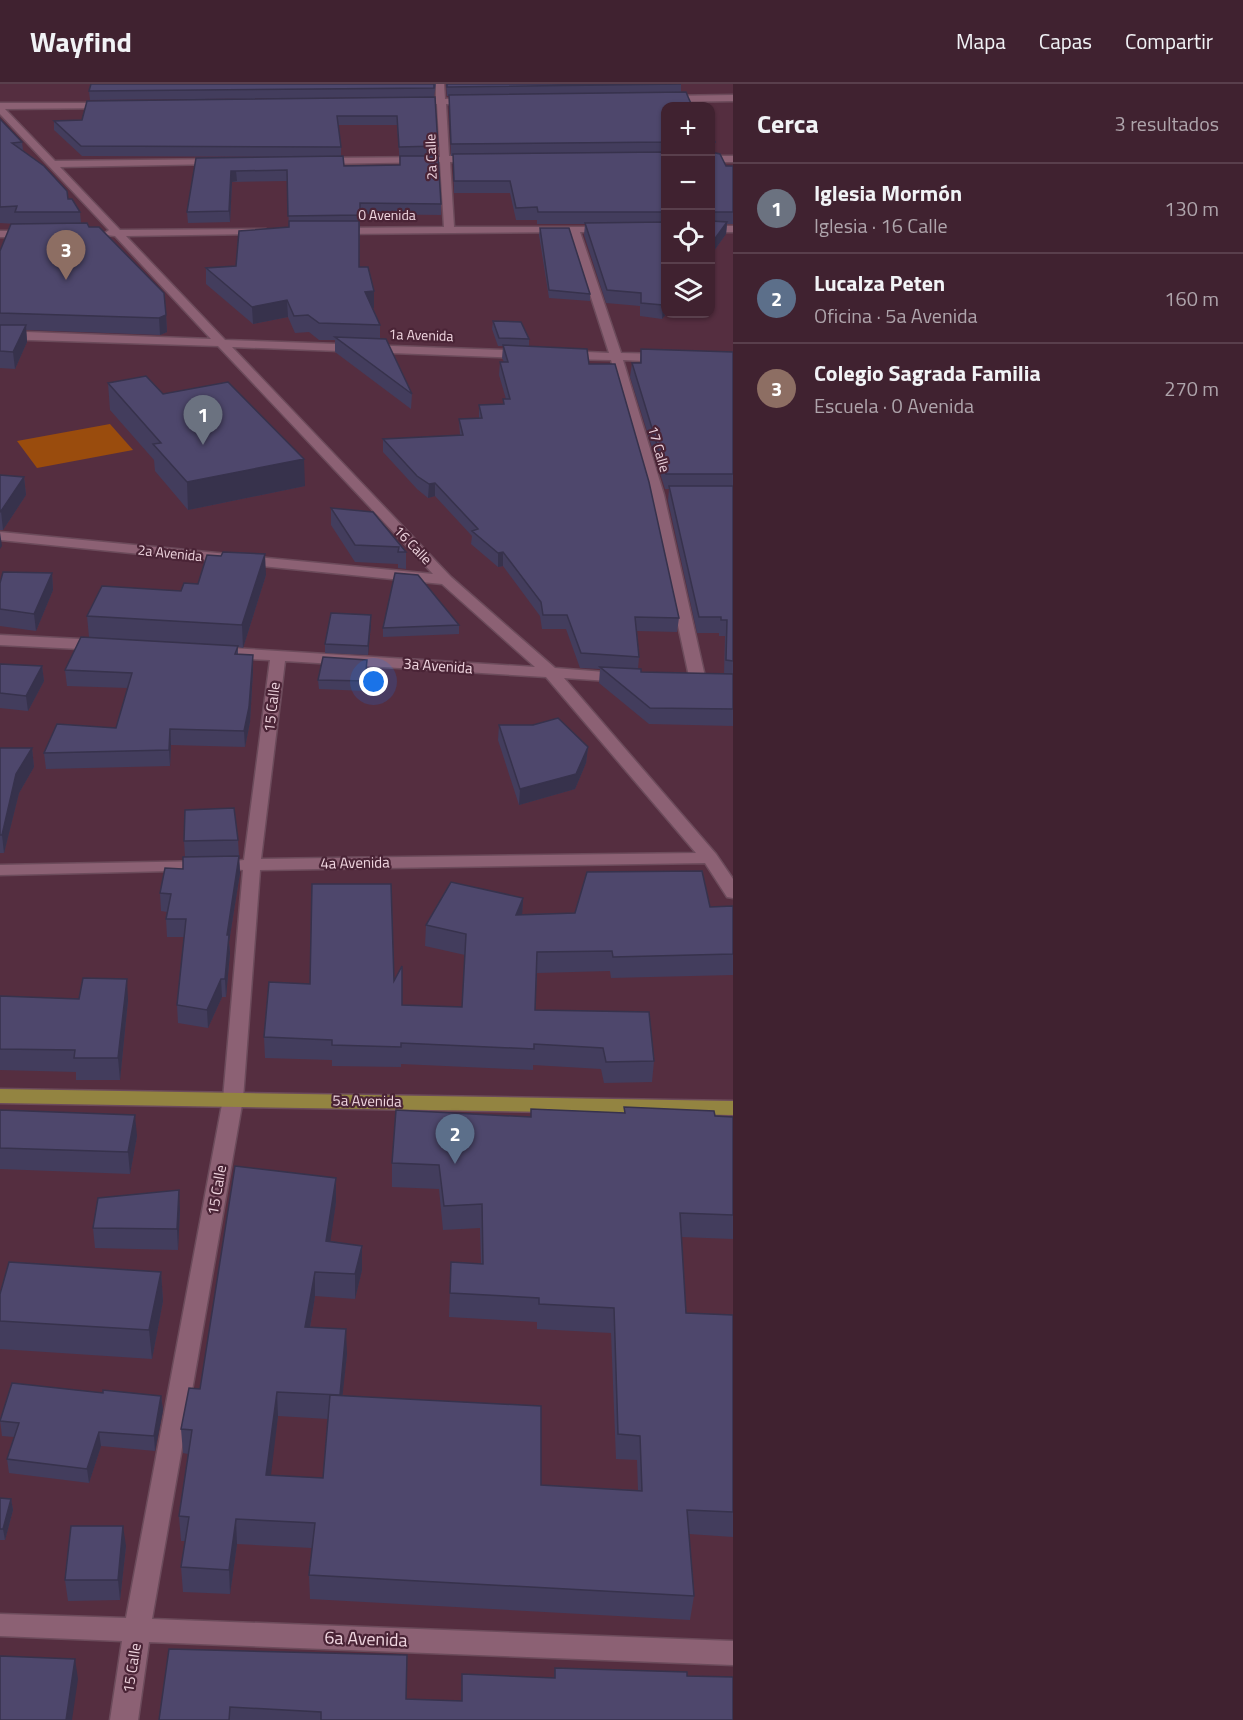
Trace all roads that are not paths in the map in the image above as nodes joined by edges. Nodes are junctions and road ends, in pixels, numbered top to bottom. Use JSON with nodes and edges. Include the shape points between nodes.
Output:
{"nodes":[{"id":1,"x":441,"y":84,"type":"edge"},
{"id":2,"x":733,"y":98,"type":"edge"},
{"id":3,"x":652,"y":99,"type":"edge"},
{"id":4,"x":478,"y":101,"type":"edge"},
{"id":5,"x":407,"y":102,"type":"edge"},
{"id":6,"x":443,"y":102,"type":"junction"},
{"id":7,"x":120,"y":105,"type":"edge"},
{"id":8,"x":0,"y":108,"type":"edge"},
{"id":9,"x":18,"y":129,"type":"junction"},
{"id":10,"x":0,"y":130,"type":"edge"},
{"id":11,"x":490,"y":159,"type":"edge"},
{"id":12,"x":715,"y":159,"type":"edge"},
{"id":13,"x":733,"y":159,"type":"edge"},
{"id":14,"x":443,"y":160,"type":"junction"},
{"id":15,"x":234,"y":161,"type":"edge"},
{"id":16,"x":304,"y":161,"type":"edge"},
{"id":17,"x":53,"y":164,"type":"junction"},
{"id":18,"x":620,"y":229,"type":"edge"},
{"id":19,"x":715,"y":229,"type":"edge"},
{"id":20,"x":733,"y":229,"type":"edge"},
{"id":21,"x":449,"y":230,"type":"junction"},
{"id":22,"x":574,"y":230,"type":"junction"},
{"id":23,"x":271,"y":231,"type":"edge"},
{"id":24,"x":318,"y":231,"type":"edge"},
{"id":25,"x":116,"y":232,"type":"junction"},
{"id":26,"x":46,"y":233,"type":"edge"},
{"id":27,"x":93,"y":233,"type":"edge"},
{"id":28,"x":0,"y":234,"type":"edge"},
{"id":29,"x":0,"y":335,"type":"edge"},
{"id":30,"x":221,"y":343,"type":"junction"},
{"id":31,"x":616,"y":357,"type":"junction"},
{"id":32,"x":675,"y":358,"type":"edge"},
{"id":33,"x":0,"y":536,"type":"edge"},
{"id":34,"x":447,"y":580,"type":"junction"},
{"id":35,"x":0,"y":640,"type":"edge"},
{"id":36,"x":112,"y":646,"type":"edge"},
{"id":37,"x":195,"y":651,"type":"edge"},
{"id":38,"x":278,"y":655,"type":"junction"},
{"id":39,"x":552,"y":674,"type":"junction"},
{"id":40,"x":642,"y":678,"type":"edge"},
{"id":41,"x":698,"y":681,"type":"edge"},
{"id":42,"x":710,"y":858,"type":"junction"},
{"id":43,"x":252,"y":865,"type":"junction"},
{"id":44,"x":0,"y":870,"type":"edge"},
{"id":45,"x":733,"y":876,"type":"edge"},
{"id":46,"x":733,"y":893,"type":"edge"},
{"id":47,"x":0,"y":1096,"type":"edge"},
{"id":48,"x":233,"y":1099,"type":"junction"},
{"id":49,"x":733,"y":1108,"type":"edge"},
{"id":50,"x":0,"y":1625,"type":"edge"},
{"id":51,"x":137,"y":1631,"type":"junction"},
{"id":52,"x":733,"y":1653,"type":"edge"},
{"id":53,"x":124,"y":1720,"type":"edge"}],
"edges":[{"from":1,"to":6,"type":"street","name":"2a Calle"},
{"from":2,"to":3,"type":"street"},
{"from":4,"to":6,"type":"street"},
{"from":5,"to":6,"type":"street"},
{"from":6,"to":14,"type":"street","name":"2a Calle"},
{"from":7,"to":8,"type":"street"},
{"from":8,"to":9,"type":"street","name":"16 Calle"},
{"from":9,"to":10,"type":"street"},
{"from":9,"to":17,"type":"street","name":"16 Calle"},
{"from":11,"to":14,"type":"street"},
{"from":12,"to":13,"type":"street"},
{"from":14,"to":16,"type":"street"},
{"from":14,"to":21,"type":"street","name":"2a Calle"},
{"from":15,"to":17,"type":"street"},
{"from":17,"to":25,"type":"street","name":"16 Calle"},
{"from":18,"to":22,"type":"street","name":"0 Avenida"},
{"from":19,"to":20,"type":"street"},
{"from":21,"to":22,"type":"street","name":"0 Avenida"},
{"from":21,"to":24,"type":"street","name":"0 Avenida"},
{"from":22,"to":31,"type":"street","name":"17 Calle"},
{"from":23,"to":25,"type":"street"},
{"from":25,"to":27,"type":"street"},
{"from":25,"to":30,"type":"street","name":"16 Calle"},
{"from":26,"to":28,"type":"street"},
{"from":29,"to":30,"type":"street","name":"1a Avenida"},
{"from":30,"to":31,"type":"street","name":"1a Avenida"},
{"from":30,"to":34,"type":"street","name":"16 Calle"},
{"from":31,"to":32,"type":"street","name":"1a Avenida"},
{"from":31,"to":41,"type":"street","name":"17 Calle","via":[[662,495]]},
{"from":33,"to":34,"type":"street","name":"2a Avenida"},
{"from":34,"to":39,"type":"street","name":"16 Calle"},
{"from":35,"to":36,"type":"street"},
{"from":37,"to":38,"type":"street","name":"3a Avenida"},
{"from":38,"to":39,"type":"street","name":"3a Avenida"},
{"from":38,"to":43,"type":"street","name":"15 Calle"},
{"from":39,"to":40,"type":"street","name":"3a Avenida"},
{"from":39,"to":42,"type":"street","name":"16 Calle"},
{"from":42,"to":43,"type":"street","name":"4a Avenida"},
{"from":42,"to":45,"type":"street","name":"16 Calle"},
{"from":42,"to":46,"type":"street","name":"16 Calle"},
{"from":43,"to":44,"type":"street","name":"4a Avenida"},
{"from":43,"to":48,"type":"street","name":"15 Calle"},
{"from":47,"to":48,"type":"main road","name":"5a Avenida"},
{"from":48,"to":49,"type":"main road","name":"5a Avenida"},
{"from":48,"to":51,"type":"street","name":"15 Calle"},
{"from":50,"to":51,"type":"street","name":"6a Avenida"},
{"from":51,"to":52,"type":"street","name":"6a Avenida"},
{"from":51,"to":53,"type":"street","name":"15 Calle"}]}
